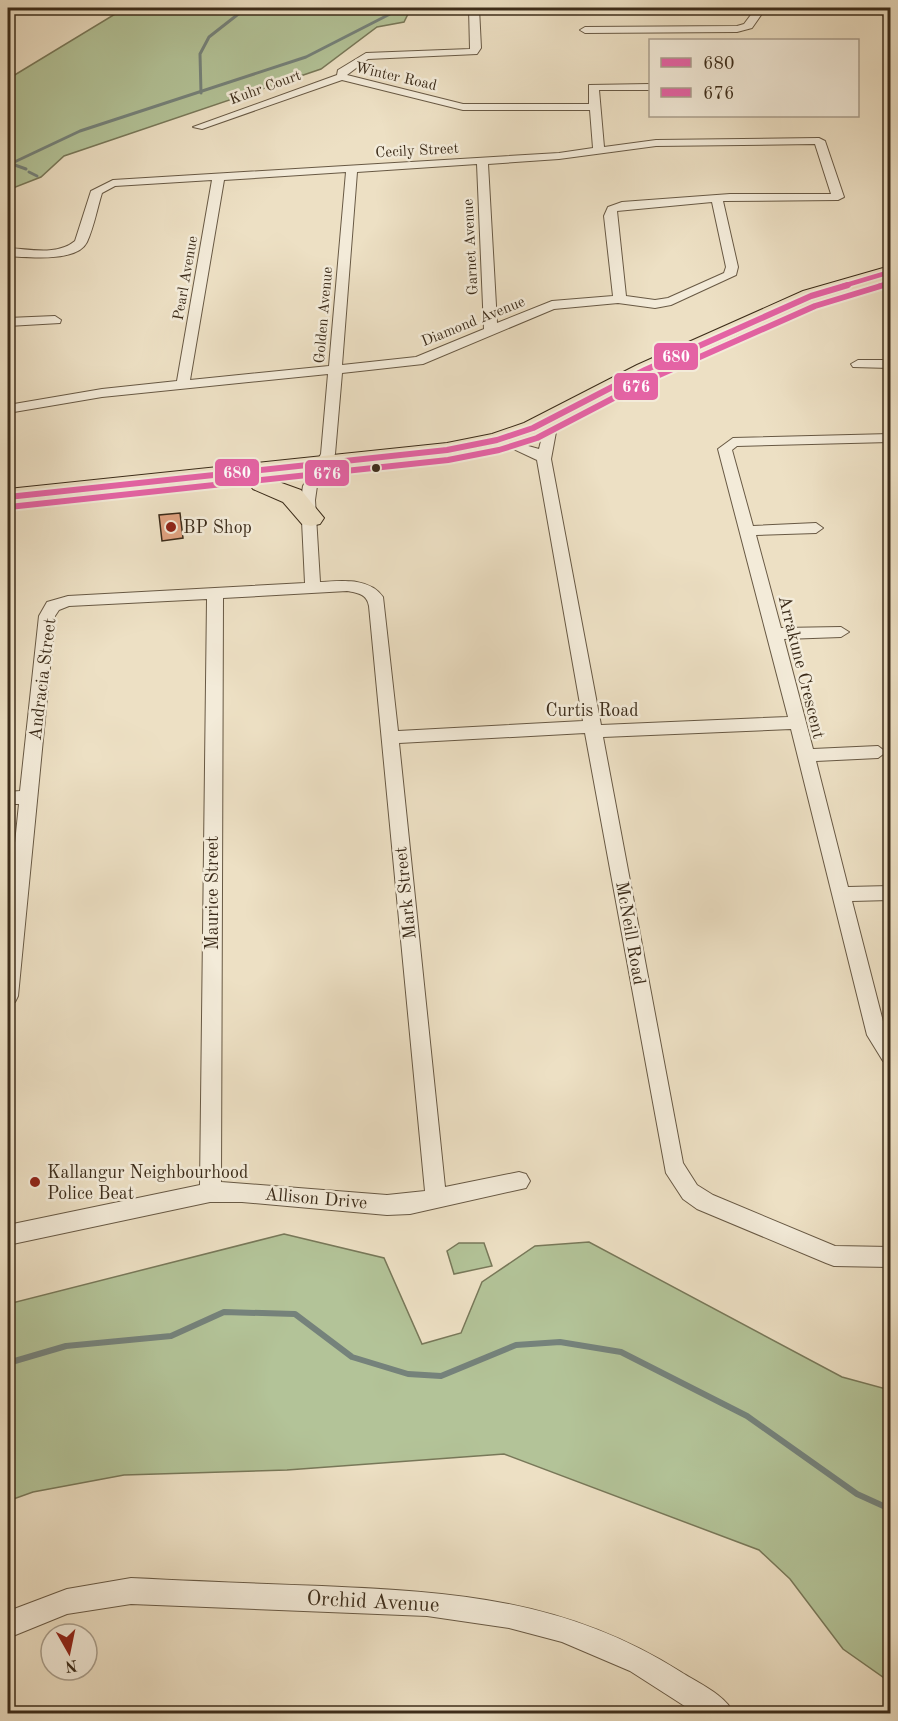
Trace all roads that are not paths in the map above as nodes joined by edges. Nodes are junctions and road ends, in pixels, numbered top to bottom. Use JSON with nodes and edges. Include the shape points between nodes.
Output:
{"nodes":[{"id":1,"x":474,"y":8,"type":"edge"},
{"id":2,"x":762,"y":8,"type":"edge"},
{"id":3,"x":887,"y":8,"type":"edge"},
{"id":4,"x":891,"y":16,"type":"edge"},
{"id":5,"x":585,"y":30,"type":"dead end"},
{"id":6,"x":342,"y":77,"type":"junction"},
{"id":7,"x":649,"y":87,"type":"edge"},
{"id":8,"x":594,"y":107,"type":"junction"},
{"id":9,"x":198,"y":126,"type":"dead end"},
{"id":10,"x":599,"y":150,"type":"junction"},
{"id":11,"x":483,"y":161,"type":"junction"},
{"id":12,"x":352,"y":169,"type":"junction"},
{"id":13,"x":219,"y":176,"type":"junction"},
{"id":14,"x":717,"y":198,"type":"junction"},
{"id":15,"x":8,"y":252,"type":"edge"},
{"id":16,"x":891,"y":272,"type":"edge"},
{"id":17,"x":891,"y":285,"type":"edge"},
{"id":18,"x":618,"y":299,"type":"junction"},
{"id":19,"x":8,"y":321,"type":"edge"},
{"id":20,"x":55,"y":321,"type":"dead end"},
{"id":21,"x":491,"y":332,"type":"junction"},
{"id":22,"x":858,"y":364,"type":"dead end"},
{"id":23,"x":891,"y":364,"type":"edge"},
{"id":24,"x":335,"y":369,"type":"junction"},
{"id":25,"x":183,"y":384,"type":"junction"},
{"id":26,"x":8,"y":409,"type":"edge"},
{"id":27,"x":549,"y":432,"type":"junction"},
{"id":28,"x":891,"y":438,"type":"edge"},
{"id":29,"x":514,"y":446,"type":"junction"},
{"id":30,"x":544,"y":459,"type":"junction"},
{"id":31,"x":318,"y":471,"type":"junction"},
{"id":32,"x":262,"y":484,"type":"junction"},
{"id":33,"x":8,"y":497,"type":"edge"},
{"id":34,"x":8,"y":508,"type":"edge"},
{"id":35,"x":311,"y":518,"type":"junction"},
{"id":36,"x":816,"y":528,"type":"dead end"},
{"id":37,"x":746,"y":531,"type":"junction"},
{"id":38,"x":313,"y":588,"type":"junction"},
{"id":39,"x":367,"y":590,"type":"joint"},
{"id":40,"x":214,"y":594,"type":"junction"},
{"id":41,"x":841,"y":632,"type":"dead end"},
{"id":42,"x":775,"y":634,"type":"junction"},
{"id":43,"x":796,"y":723,"type":"junction"},
{"id":44,"x":593,"y":729,"type":"junction"},
{"id":45,"x":389,"y":738,"type":"junction"},
{"id":46,"x":878,"y":752,"type":"dead end"},
{"id":47,"x":804,"y":756,"type":"junction"},
{"id":48,"x":27,"y":797,"type":"junction"},
{"id":49,"x":8,"y":798,"type":"edge"},
{"id":50,"x":891,"y":893,"type":"edge"},
{"id":51,"x":840,"y":894,"type":"junction"},
{"id":52,"x":8,"y":996,"type":"edge"},
{"id":53,"x":891,"y":1055,"type":"edge"},
{"id":54,"x":519,"y":1181,"type":"dead end"},
{"id":55,"x":210,"y":1192,"type":"junction"},
{"id":56,"x":436,"y":1199,"type":"junction"},
{"id":57,"x":8,"y":1235,"type":"edge"},
{"id":58,"x":891,"y":1257,"type":"edge"},
{"id":59,"x":8,"y":1626,"type":"edge"},
{"id":60,"x":721,"y":1713,"type":"edge"}],
"edges":[{"from":1,"to":6,"type":"street","name":"Winter Road","via":[[473,52],[366,56],[342,72]]},
{"from":2,"to":5,"type":"street","via":[[742,28]]},
{"from":3,"to":4,"type":"street"},
{"from":6,"to":8,"type":"street","name":"Winter Road","via":[[463,107]]},
{"from":6,"to":9,"type":"street","name":"Kuhr Court","via":[[277,103]]},
{"from":7,"to":8,"type":"street","via":[[593,87]]},
{"from":8,"to":10,"type":"street"},
{"from":10,"to":11,"type":"street","name":"Cecily Street"},
{"from":10,"to":14,"type":"street","name":"Cecily Street","via":[[683,141],[819,141],[838,197]]},
{"from":11,"to":12,"type":"street","name":"Cecily Street"},
{"from":11,"to":21,"type":"street","name":"Garnet Avenue"},
{"from":12,"to":13,"type":"street","name":"Cecily Street"},
{"from":12,"to":24,"type":"street","name":"Golden Avenue"},
{"from":13,"to":15,"type":"street","name":"Cecily Street","via":[[106,185],[95,195],[81,243],[74,249]]},
{"from":13,"to":25,"type":"street","name":"Pearl Avenue"},
{"from":14,"to":18,"type":"street","name":"Diamond Avenue","via":[[732,267],[730,275],[671,301],[655,304]]},
{"from":14,"to":18,"type":"street","via":[[612,209],[621,293]]},
{"from":16,"to":31,"type":"highway","via":[[811,296],[645,370],[516,435]]},
{"from":17,"to":27,"type":"highway","via":[[812,309],[669,370]]},
{"from":18,"to":21,"type":"street","name":"Diamond Avenue","via":[[552,305]]},
{"from":19,"to":20,"type":"street"},
{"from":21,"to":24,"type":"street","name":"Diamond Avenue","via":[[418,361]]},
{"from":22,"to":23,"type":"street"},
{"from":24,"to":25,"type":"street","name":"Diamond Avenue"},
{"from":24,"to":31,"type":"street","name":"Golden Avenue","via":[[328,453]]},
{"from":25,"to":26,"type":"street","name":"Diamond Avenue"},
{"from":27,"to":29,"type":"highway"},
{"from":27,"to":30,"type":"street","name":"McNeill Road"},
{"from":28,"to":37,"type":"street","name":"Arrakune Crescent","via":[[733,442],[725,449]]},
{"from":29,"to":30,"type":"street"},
{"from":29,"to":31,"type":"highway","via":[[456,461]]},
{"from":30,"to":44,"type":"street","name":"McNeill Road"},
{"from":31,"to":32,"type":"highway"},
{"from":31,"to":33,"type":"highway"},
{"from":31,"to":35,"type":"street","name":"Golden Avenue","via":[[309,500]]},
{"from":32,"to":34,"type":"highway"},
{"from":32,"to":35,"type":"highway","via":[[292,496]]},
{"from":35,"to":38,"type":"street","name":"Golden Avenue"},
{"from":36,"to":37,"type":"street"},
{"from":37,"to":42,"type":"street","name":"Arrakune Crescent"},
{"from":38,"to":39,"type":"street","name":"Andracia Street","via":[[347,586]]},
{"from":38,"to":40,"type":"street","name":"Andracia Street"},
{"from":39,"to":45,"type":"street","name":"Mark Street","via":[[378,606]]},
{"from":40,"to":48,"type":"street","name":"Andracia Street","via":[[68,601],[53,606],[47,616]]},
{"from":40,"to":55,"type":"street","name":"Maurice Street"},
{"from":41,"to":42,"type":"street"},
{"from":42,"to":43,"type":"street","name":"Arrakune Crescent"},
{"from":43,"to":44,"type":"street","name":"Curtis Road"},
{"from":43,"to":47,"type":"street","name":"Arrakune Crescent"},
{"from":44,"to":45,"type":"street","name":"Curtis Road"},
{"from":44,"to":58,"type":"street","name":"McNeill Road","via":[[669,1152],[680,1179],[705,1202],[810,1249],[834,1256]]},
{"from":45,"to":56,"type":"street","name":"Mark Street"},
{"from":46,"to":47,"type":"street"},
{"from":47,"to":51,"type":"street","name":"Arrakune Crescent"},
{"from":48,"to":49,"type":"street"},
{"from":48,"to":52,"type":"street","name":"Andracia Street"},
{"from":50,"to":51,"type":"street"},
{"from":51,"to":53,"type":"street","name":"Arrakune Crescent","via":[[877,1035]]},
{"from":54,"to":56,"type":"street","name":"Allison Drive"},
{"from":55,"to":56,"type":"street","name":"Allison Drive","via":[[387,1205]]},
{"from":55,"to":57,"type":"street","name":"Allison Drive"},
{"from":59,"to":60,"type":"street","name":"Orchid Avenue","via":[[62,1602],[131,1591],[468,1607],[534,1621],[587,1638],[637,1661]]}]}
